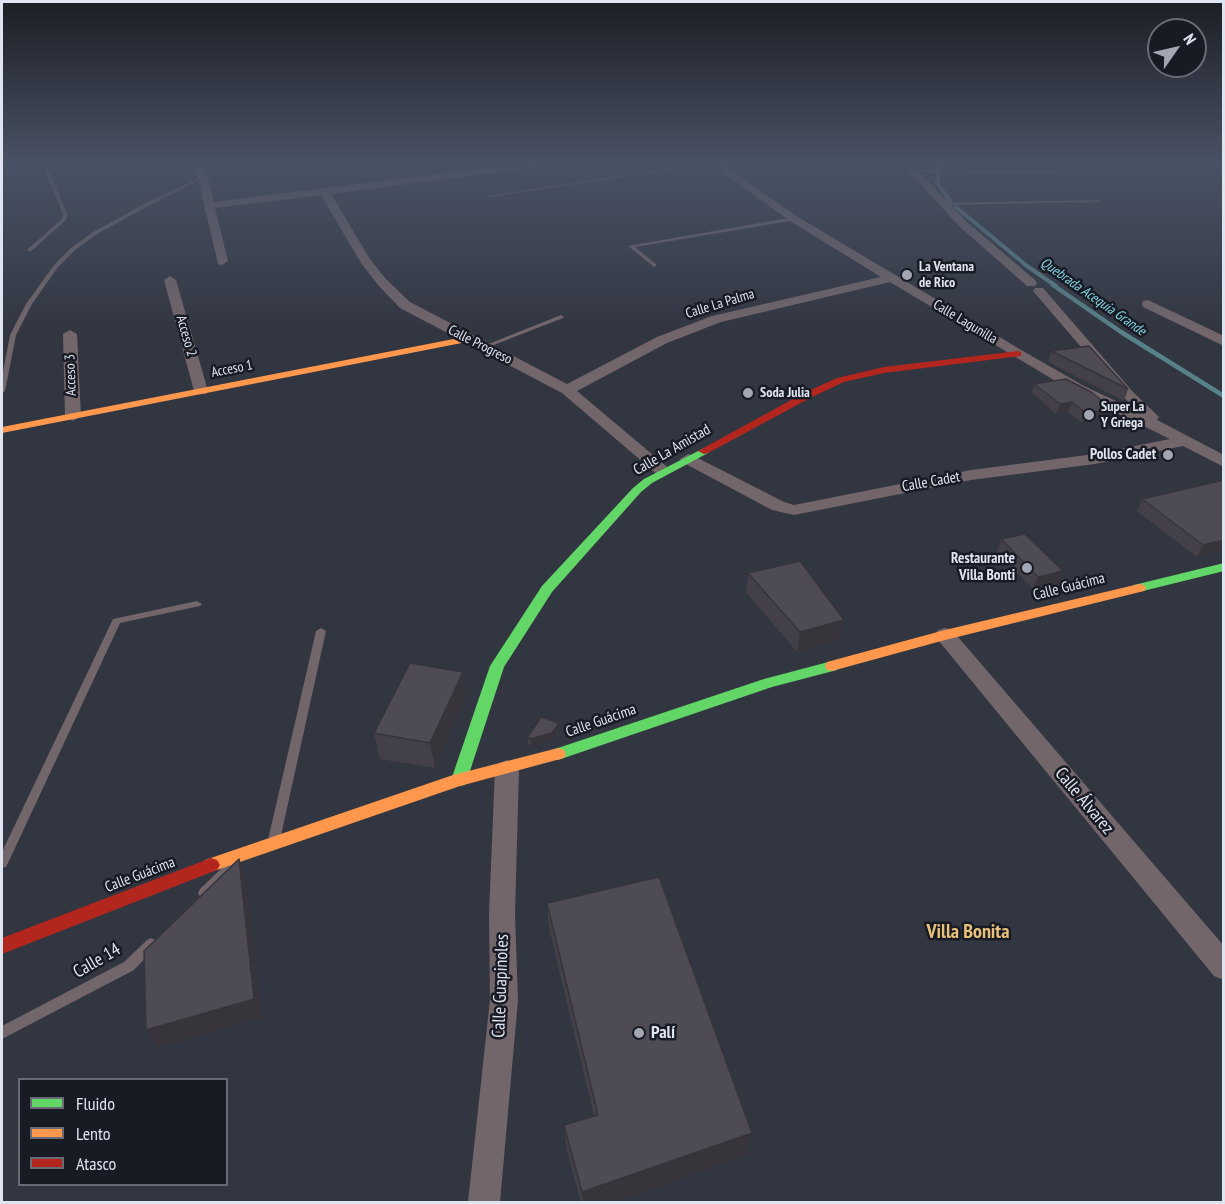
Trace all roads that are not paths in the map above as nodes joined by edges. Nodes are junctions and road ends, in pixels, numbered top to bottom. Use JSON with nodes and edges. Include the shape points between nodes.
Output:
{"nodes":[{"id":1,"x":62,"y":221,"type":"edge"},
{"id":2,"x":117,"y":221,"type":"edge"},
{"id":3,"x":213,"y":221,"type":"edge"},
{"id":4,"x":342,"y":221,"type":"edge"},
{"id":5,"x":781,"y":221,"type":"edge"},
{"id":6,"x":798,"y":221,"type":"edge"},
{"id":7,"x":963,"y":221,"type":"edge"},
{"id":8,"x":30,"y":250,"type":"dead end"},
{"id":9,"x":222,"y":261,"type":"dead end"},
{"id":10,"x":654,"y":265,"type":"dead end"},
{"id":11,"x":892,"y":278,"type":"junction"},
{"id":12,"x":170,"y":280,"type":"dead end"},
{"id":13,"x":1148,"y":304,"type":"dead end"},
{"id":14,"x":561,"y":317,"type":"dead end"},
{"id":15,"x":70,"y":334,"type":"dead end"},
{"id":16,"x":469,"y":339,"type":"junction"},
{"id":17,"x":1224,"y":342,"type":"edge"},
{"id":18,"x":484,"y":347,"type":"junction"},
{"id":19,"x":1018,"y":354,"type":"junction"},
{"id":20,"x":567,"y":390,"type":"junction"},
{"id":21,"x":2,"y":391,"type":"edge"},
{"id":22,"x":201,"y":392,"type":"junction"},
{"id":23,"x":73,"y":417,"type":"junction"},
{"id":24,"x":1161,"y":428,"type":"junction"},
{"id":25,"x":2,"y":430,"type":"edge"},
{"id":26,"x":1185,"y":441,"type":"junction"},
{"id":27,"x":688,"y":459,"type":"junction"},
{"id":28,"x":1224,"y":462,"type":"edge"},
{"id":29,"x":664,"y":471,"type":"junction"},
{"id":30,"x":1224,"y":567,"type":"edge"},
{"id":31,"x":197,"y":604,"type":"dead end"},
{"id":32,"x":321,"y":631,"type":"dead end"},
{"id":33,"x":945,"y":635,"type":"junction"},
{"id":34,"x":507,"y":769,"type":"junction"},
{"id":35,"x":459,"y":780,"type":"junction"},
{"id":36,"x":273,"y":843,"type":"junction"},
{"id":37,"x":248,"y":851,"type":"junction"},
{"id":38,"x":2,"y":863,"type":"edge"},
{"id":39,"x":197,"y":900,"type":"edge"},
{"id":40,"x":163,"y":933,"type":"edge"},
{"id":41,"x":2,"y":946,"type":"edge"},
{"id":42,"x":1224,"y":968,"type":"edge"},
{"id":43,"x":2,"y":1033,"type":"edge"},
{"id":44,"x":484,"y":1203,"type":"edge"}],
"edges":[{"from":1,"to":8,"type":"lane"},
{"from":2,"to":21,"type":"lane","via":[[73,249],[29,304],[14,336]]},
{"from":3,"to":9,"type":"street"},
{"from":4,"to":16,"type":"street","name":"Calle Progreso","via":[[365,260],[405,305]]},
{"from":5,"to":10,"type":"lane","via":[[631,246]]},
{"from":6,"to":11,"type":"street","name":"Calle Lagunilla"},
{"from":7,"to":24,"type":"street","via":[[1035,287]]},
{"from":11,"to":19,"type":"street","name":"Calle Lagunilla"},
{"from":11,"to":20,"type":"street","name":"Calle La Palma","via":[[717,319],[662,340]]},
{"from":12,"to":22,"type":"street","name":"Acceso 2"},
{"from":13,"to":17,"type":"street"},
{"from":14,"to":18,"type":"lane"},
{"from":15,"to":23,"type":"street","name":"Acceso 3"},
{"from":16,"to":18,"type":"street","name":"Calle Progreso"},
{"from":16,"to":22,"type":"street","name":"Acceso 1"},
{"from":18,"to":20,"type":"street","name":"Calle Progreso"},
{"from":19,"to":24,"type":"street","name":"Calle Lagunilla","via":[[1079,389]]},
{"from":19,"to":27,"type":"street","name":"Calle La Amistad","via":[[884,370],[841,380]]},
{"from":20,"to":29,"type":"street","name":"Calle Progreso"},
{"from":22,"to":23,"type":"street","name":"Acceso 1"},
{"from":23,"to":25,"type":"street","name":"Acceso 1"},
{"from":24,"to":26,"type":"street","name":"Calle Lagunilla"},
{"from":26,"to":27,"type":"street","name":"Calle Cadet","via":[[1095,459],[971,475],[794,510],[778,506]]},
{"from":26,"to":28,"type":"street","name":"Calle Lagunilla"},
{"from":27,"to":29,"type":"street","name":"Calle La Amistad"},
{"from":29,"to":35,"type":"street","name":"Calle La Amistad","via":[[637,490],[547,589],[497,666]]},
{"from":30,"to":33,"type":"street","name":"Calle Guácima"},
{"from":31,"to":38,"type":"lane","via":[[116,621]]},
{"from":32,"to":36,"type":"lane"},
{"from":33,"to":34,"type":"street","name":"Calle Guácima","via":[[769,683]]},
{"from":33,"to":42,"type":"street","name":"Calle Álvarez"},
{"from":34,"to":35,"type":"street","name":"Calle Guácima"},
{"from":34,"to":44,"type":"street","name":"Calle Guapinoles","via":[[502,914],[504,1000]]},
{"from":35,"to":36,"type":"street","name":"Calle Guácima"},
{"from":36,"to":37,"type":"street","name":"Calle Guácima"},
{"from":37,"to":39,"type":"lane"},
{"from":37,"to":41,"type":"street","name":"Calle Guácima"},
{"from":40,"to":43,"type":"lane","name":"Calle 14","via":[[129,966]]}]}
